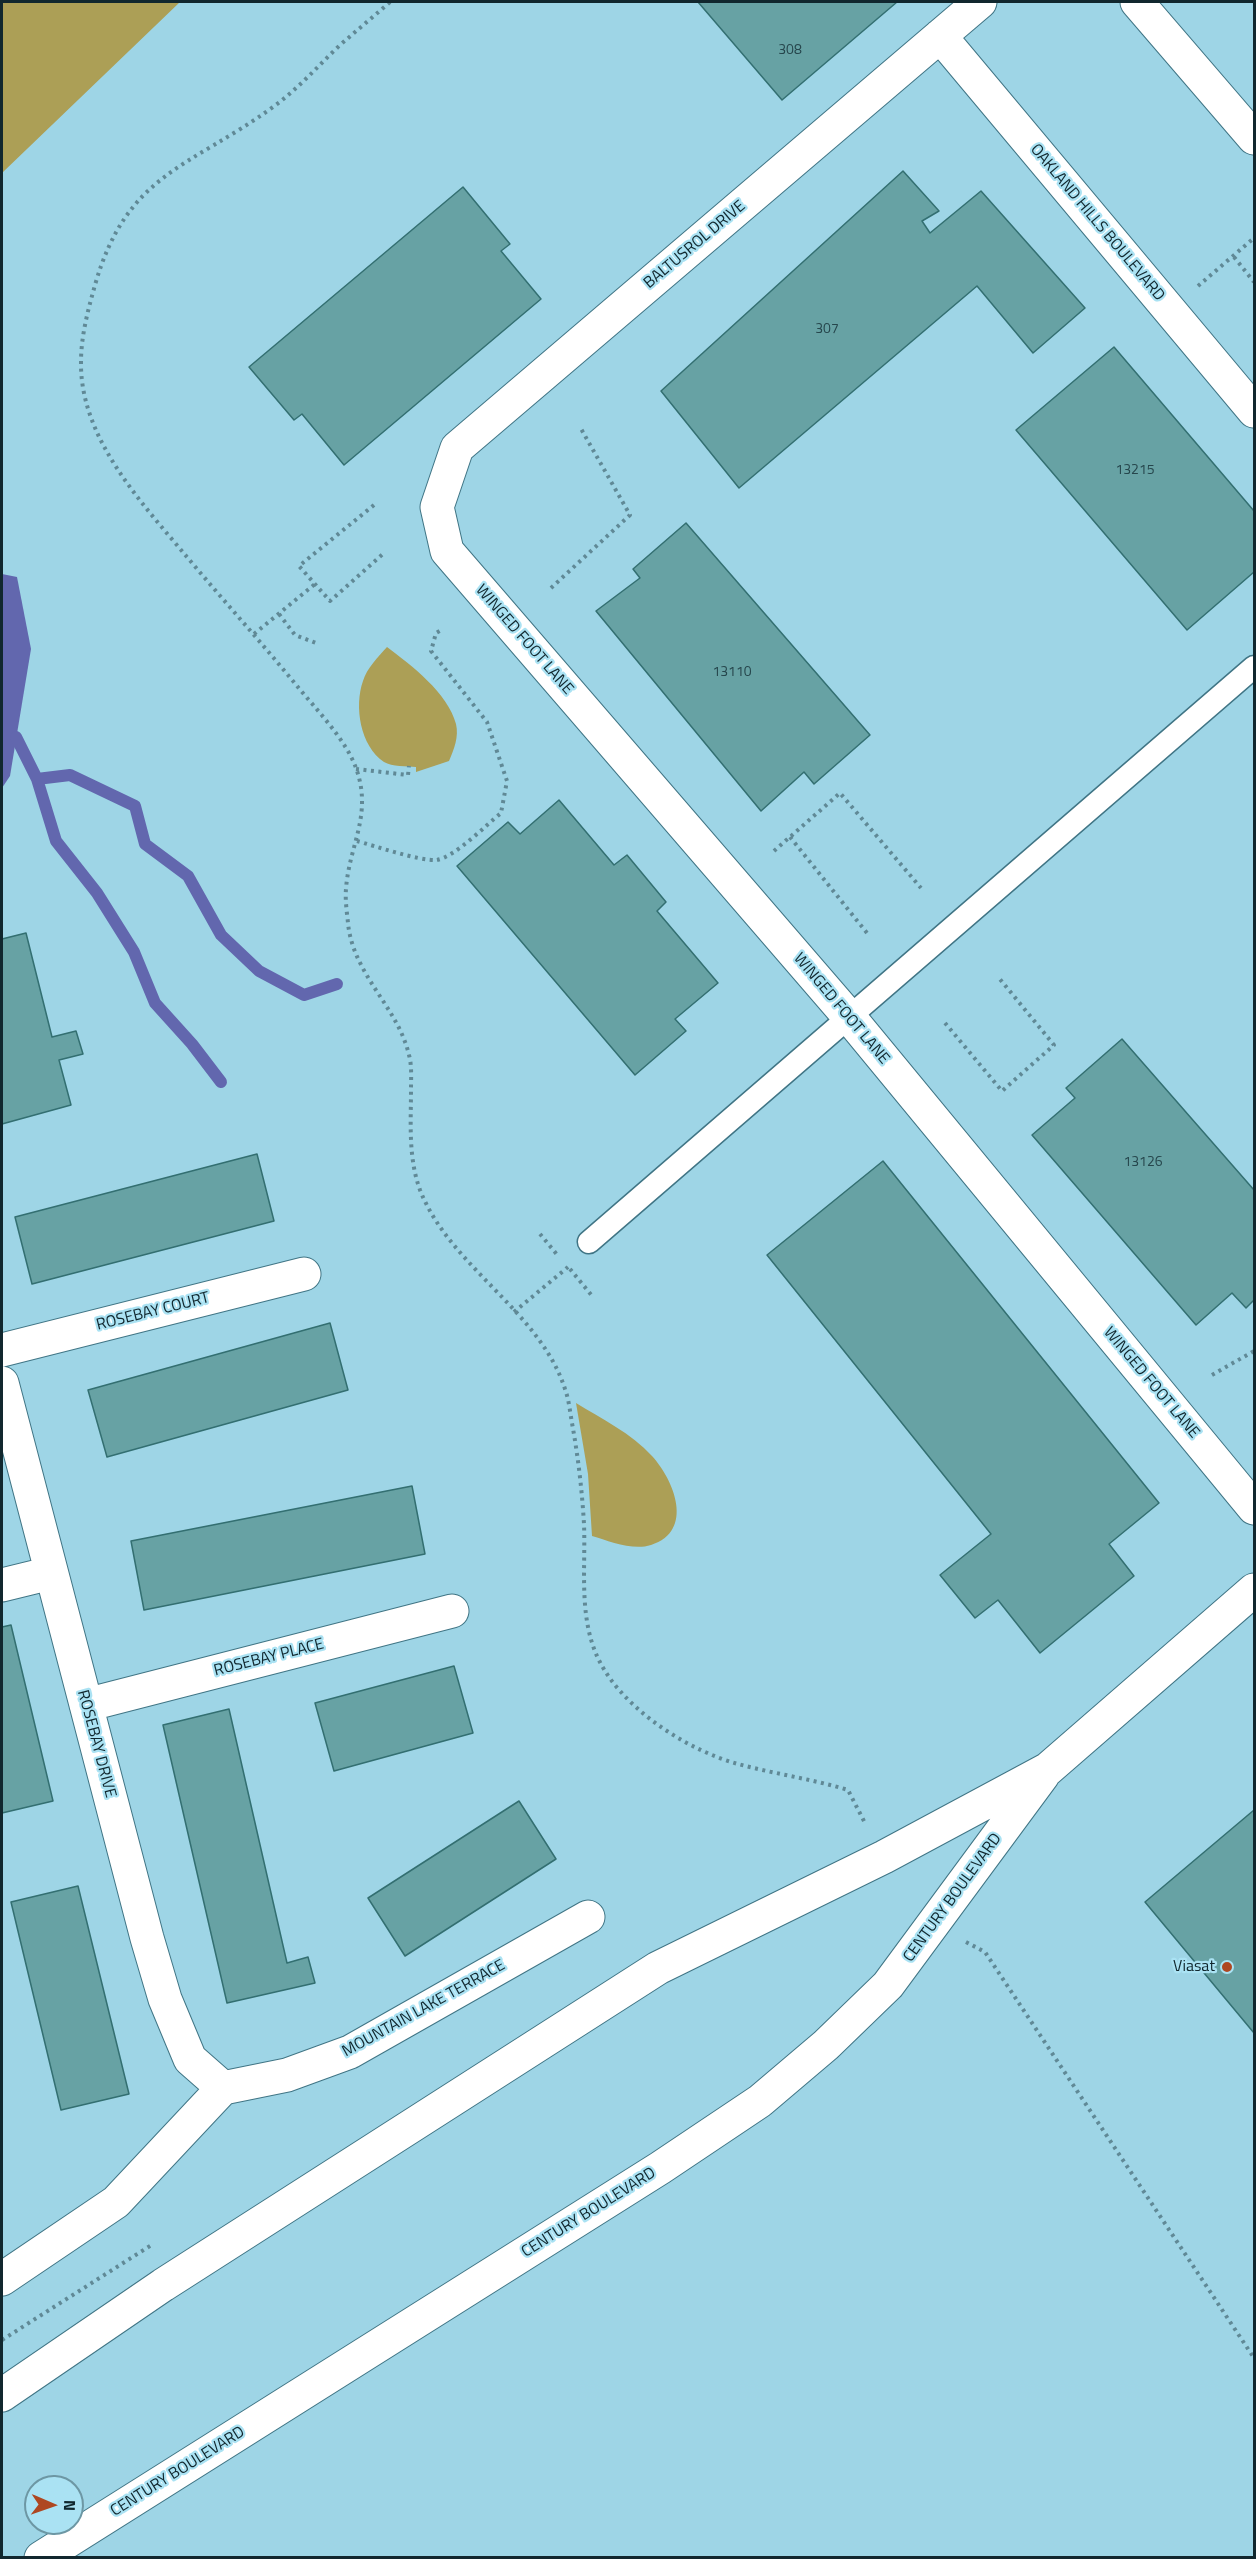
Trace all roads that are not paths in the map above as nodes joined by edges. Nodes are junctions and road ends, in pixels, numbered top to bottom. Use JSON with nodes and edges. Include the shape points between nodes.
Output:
{"nodes":[{"id":1,"x":980,"y":2,"type":"edge"},
{"id":2,"x":1137,"y":2,"type":"edge"},
{"id":3,"x":940,"y":36,"type":"junction"},
{"id":4,"x":1254,"y":138,"type":"edge"},
{"id":5,"x":1254,"y":411,"type":"edge"},
{"id":6,"x":437,"y":507,"type":"joint"},
{"id":7,"x":1254,"y":667,"type":"edge"},
{"id":8,"x":850,"y":1018,"type":"junction"},
{"id":9,"x":589,"y":1242,"type":"dead end"},
{"id":10,"x":304,"y":1274,"type":"dead end"},
{"id":11,"x":2,"y":1350,"type":"edge"},
{"id":12,"x":2,"y":1383,"type":"edge"},
{"id":13,"x":1254,"y":1508,"type":"edge"},
{"id":14,"x":51,"y":1573,"type":"junction"},
{"id":15,"x":2,"y":1585,"type":"edge"},
{"id":16,"x":1254,"y":1590,"type":"edge"},
{"id":17,"x":452,"y":1611,"type":"dead end"},
{"id":18,"x":86,"y":1705,"type":"junction"},
{"id":19,"x":1048,"y":1769,"type":"junction"},
{"id":20,"x":588,"y":1917,"type":"dead end"},
{"id":21,"x":223,"y":2088,"type":"junction"},
{"id":22,"x":2,"y":2279,"type":"edge"},
{"id":23,"x":2,"y":2395,"type":"edge"},
{"id":24,"x":41,"y":2558,"type":"edge"}],
"edges":[{"from":1,"to":3,"type":"street","name":"BALTUSROL DRIVE"},
{"from":2,"to":4,"type":"street"},
{"from":3,"to":5,"type":"street","name":"OAKLAND HILLS BOULEVARD"},
{"from":3,"to":6,"type":"street","name":"BALTUSROL DRIVE","via":[[457,448]]},
{"from":6,"to":8,"type":"street","name":"WINGED FOOT LANE","via":[[447,551]]},
{"from":7,"to":8,"type":"lane"},
{"from":8,"to":9,"type":"lane"},
{"from":8,"to":13,"type":"street","name":"WINGED FOOT LANE"},
{"from":10,"to":11,"type":"street","name":"ROSEBAY COURT"},
{"from":12,"to":14,"type":"street","name":"ROSEBAY DRIVE"},
{"from":14,"to":15,"type":"street"},
{"from":14,"to":18,"type":"street","name":"ROSEBAY DRIVE"},
{"from":16,"to":19,"type":"street","name":"CENTURY BOULEVARD"},
{"from":17,"to":18,"type":"street","name":"ROSEBAY PLACE"},
{"from":18,"to":21,"type":"street","name":"ROSEBAY DRIVE","via":[[165,1999],[190,2059]]},
{"from":19,"to":23,"type":"street","name":"CENTURY BOULEVARD","via":[[885,1857],[658,1968],[163,2285]]},
{"from":19,"to":24,"type":"street","name":"CENTURY BOULEVARD","via":[[888,1985],[760,2102]]},
{"from":20,"to":21,"type":"street","name":"MOUNTAIN LAKE TERRACE","via":[[350,2052],[287,2075]]},
{"from":21,"to":22,"type":"street","via":[[116,2202]]}]}
